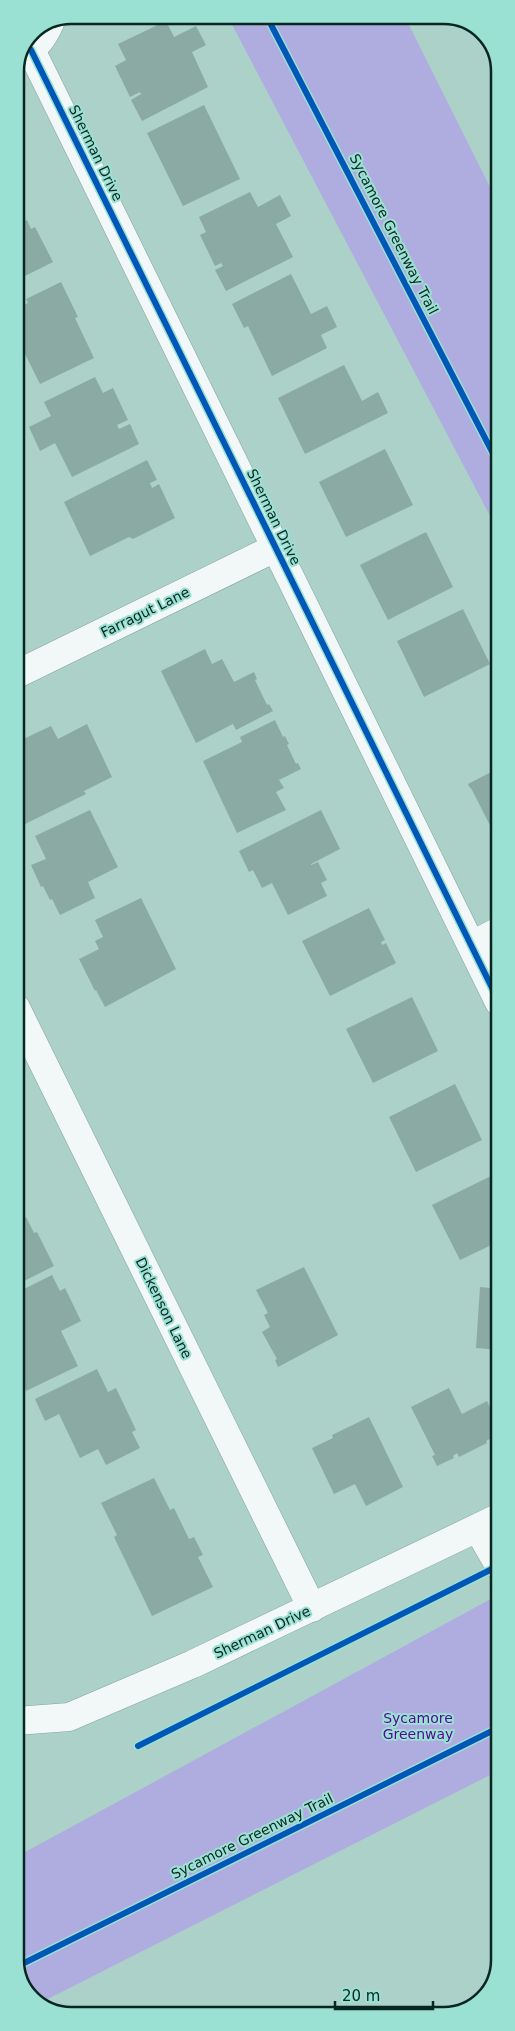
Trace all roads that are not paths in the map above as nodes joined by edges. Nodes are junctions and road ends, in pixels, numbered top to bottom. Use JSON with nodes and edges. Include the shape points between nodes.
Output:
{"nodes":[{"id":1,"x":46,"y":31,"type":"edge"},
{"id":2,"x":30,"y":49,"type":"edge"},
{"id":3,"x":28,"y":52,"type":"edge"},
{"id":4,"x":275,"y":548,"type":"junction"},
{"id":5,"x":24,"y":671,"type":"edge"},
{"id":6,"x":491,"y":936,"type":"edge"},
{"id":7,"x":472,"y":945,"type":"junction"},
{"id":8,"x":491,"y":984,"type":"edge"},
{"id":9,"x":24,"y":1024,"type":"edge"},
{"id":10,"x":489,"y":1523,"type":"edge"},
{"id":11,"x":312,"y":1608,"type":"junction"},
{"id":12,"x":24,"y":1720,"type":"edge"}],
"edges":[{"from":1,"to":2,"type":"street","name":"Sherman Drive"},
{"from":3,"to":4,"type":"street","name":"Sherman Drive"},
{"from":4,"to":5,"type":"street","name":"Farragut Lane"},
{"from":4,"to":7,"type":"street","name":"Sherman Drive"},
{"from":6,"to":7,"type":"street"},
{"from":7,"to":8,"type":"street","name":"Sherman Drive"},
{"from":9,"to":11,"type":"street","name":"Dickenson Lane"},
{"from":10,"to":11,"type":"street","name":"Sherman Drive"},
{"from":11,"to":12,"type":"street","name":"Sherman Drive","via":[[193,1664],[69,1716]]}]}
